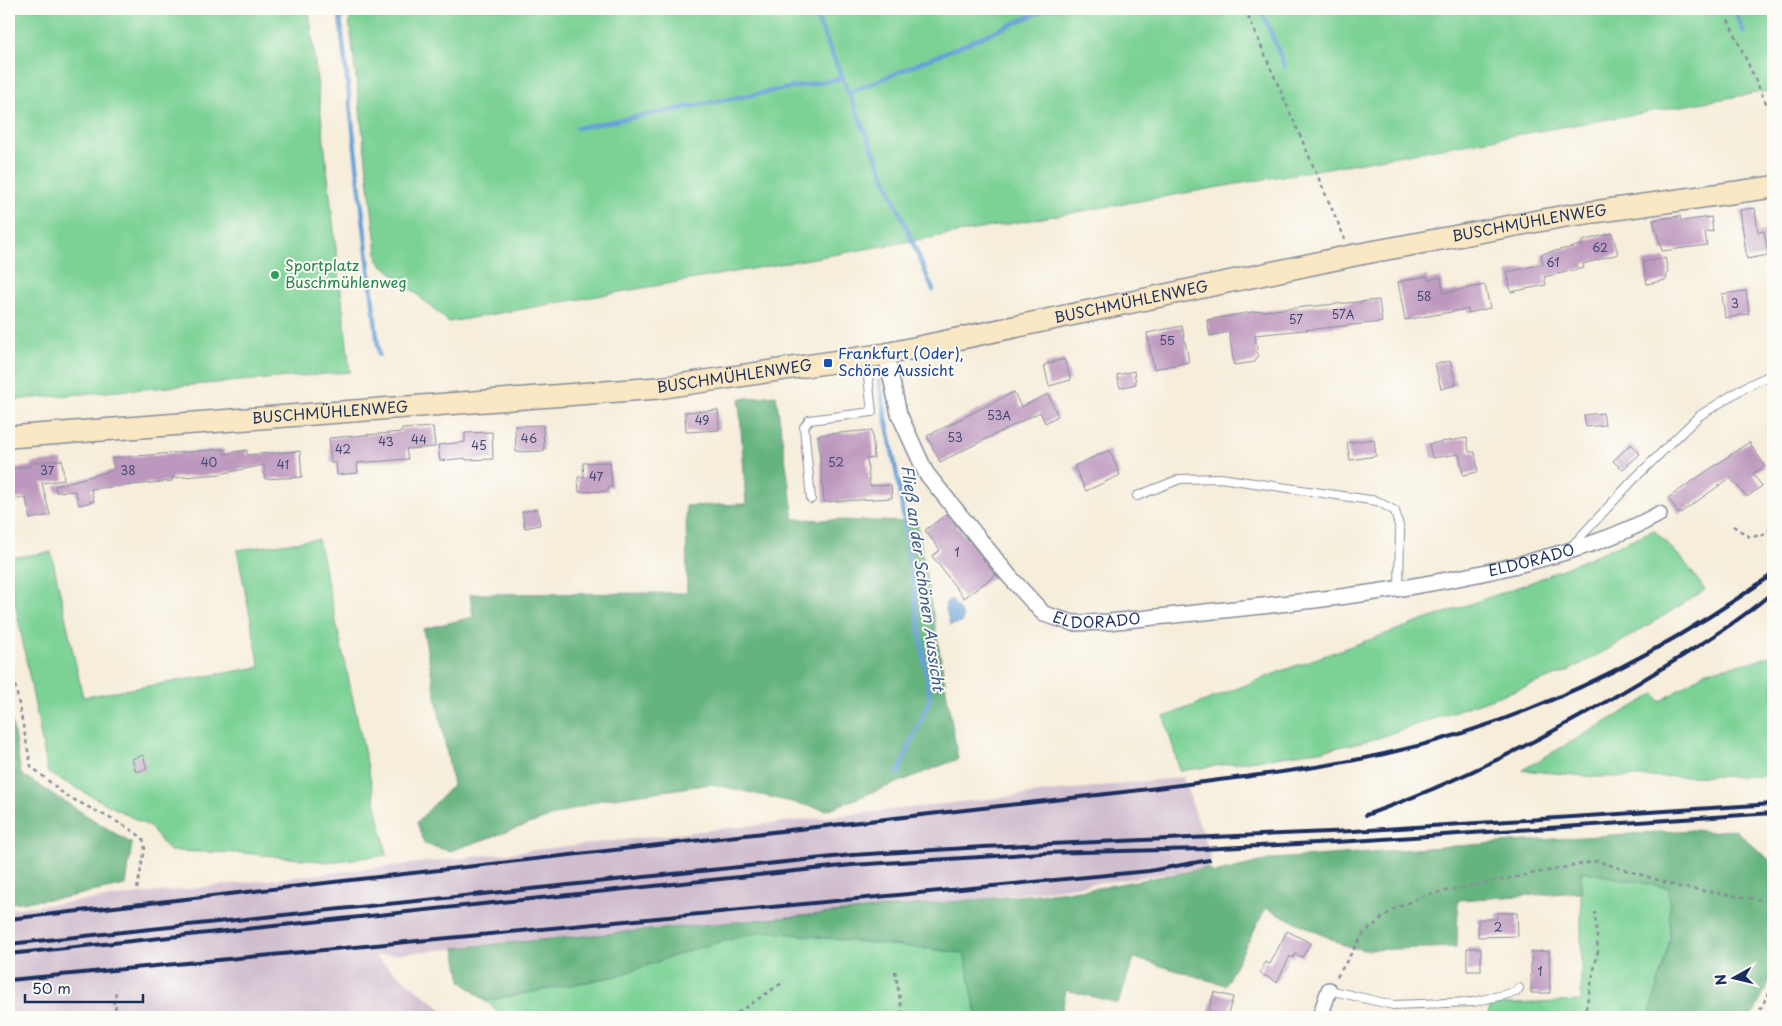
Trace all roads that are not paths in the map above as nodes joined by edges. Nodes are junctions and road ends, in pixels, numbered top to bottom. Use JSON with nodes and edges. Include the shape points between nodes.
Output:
{"nodes":[{"id":1,"x":1773,"y":187,"type":"edge"},
{"id":2,"x":876,"y":356,"type":"junction"},
{"id":3,"x":1773,"y":374,"type":"edge"},
{"id":4,"x":9,"y":436,"type":"edge"},
{"id":5,"x":1137,"y":496,"type":"dead end"},
{"id":6,"x":811,"y":499,"type":"dead end"},
{"id":7,"x":1658,"y":514,"type":"dead end"},
{"id":8,"x":1566,"y":552,"type":"junction"},
{"id":9,"x":1399,"y":590,"type":"junction"},
{"id":10,"x":1519,"y":988,"type":"dead end"},
{"id":11,"x":1329,"y":990,"type":"joint"},
{"id":12,"x":1320,"y":1017,"type":"edge"}],
"edges":[{"from":1,"to":2,"type":"street","name":"BUSCHMÜHLENWEG","via":[[1565,216],[1355,255]]},
{"from":2,"to":4,"type":"street","name":"BUSCHMÜHLENWEG","via":[[658,388]]},
{"from":2,"to":6,"type":"lane","via":[[872,412],[809,420],[804,427]]},
{"from":2,"to":9,"type":"street","name":"ELDORADO","via":[[926,473],[1044,614],[1073,623],[1109,622]]},
{"from":3,"to":8,"type":"lane","via":[[1745,387],[1699,416]]},
{"from":5,"to":9,"type":"lane","via":[[1180,480],[1220,478],[1377,501],[1395,512],[1400,530]]},
{"from":7,"to":8,"type":"street","name":"ELDORADO","via":[[1635,528]]},
{"from":8,"to":9,"type":"street","name":"ELDORADO","via":[[1473,576]]},
{"from":10,"to":11,"type":"lane","via":[[1516,992],[1473,1002],[1393,1006]]},
{"from":11,"to":12,"type":"street"}]}
